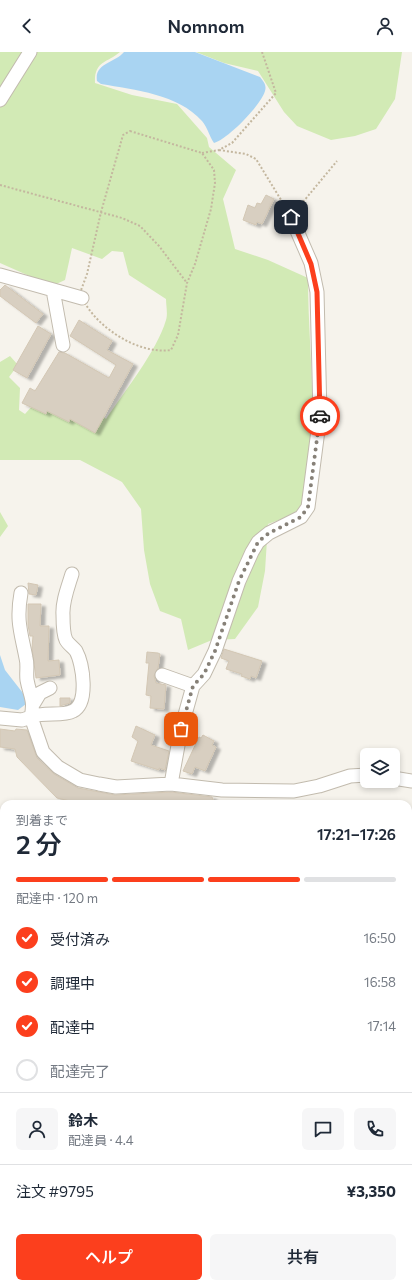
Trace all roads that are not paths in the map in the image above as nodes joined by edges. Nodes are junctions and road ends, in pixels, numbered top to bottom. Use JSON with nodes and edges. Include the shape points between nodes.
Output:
{"nodes":[{"id":1,"x":30,"y":52,"type":"edge"},
{"id":2,"x":0,"y":100,"type":"edge"},
{"id":3,"x":291,"y":217,"type":"road end"},
{"id":4,"x":0,"y":275,"type":"edge"},
{"id":5,"x":53,"y":290,"type":"junction"},
{"id":6,"x":82,"y":298,"type":"road end"},
{"id":7,"x":63,"y":345,"type":"dead end"},
{"id":8,"x":72,"y":574,"type":"dead end"},
{"id":9,"x":21,"y":593,"type":"dead end"},
{"id":10,"x":162,"y":675,"type":"dead end"},
{"id":11,"x":193,"y":686,"type":"junction"},
{"id":12,"x":50,"y":688,"type":"dead end"},
{"id":13,"x":34,"y":703,"type":"junction"},
{"id":14,"x":31,"y":717,"type":"junction"},
{"id":15,"x":0,"y":718,"type":"edge"},
{"id":16,"x":360,"y":775,"type":"edge"},
{"id":17,"x":400,"y":779,"type":"edge"},
{"id":18,"x":412,"y":780,"type":"edge"},
{"id":19,"x":172,"y":784,"type":"junction"}],
"edges":[{"from":1,"to":2,"type":"street"},
{"from":3,"to":11,"type":"street","via":[[311,264],[317,292],[320,415],[308,507],[301,517],[269,533],[258,542],[239,581],[215,651],[204,674]]},
{"from":4,"to":5,"type":"street"},
{"from":5,"to":6,"type":"street"},
{"from":5,"to":7,"type":"street"},
{"from":8,"to":14,"type":"street","via":[[62,614],[66,640],[76,651],[82,668],[82,700],[73,712],[39,714]]},
{"from":9,"to":13,"type":"street","via":[[18,609],[19,629],[27,660],[27,679]]},
{"from":10,"to":11,"type":"street"},
{"from":11,"to":19,"type":"street","via":[[181,729]]},
{"from":12,"to":13,"type":"street","via":[[40,693]]},
{"from":13,"to":14,"type":"street"},
{"from":14,"to":15,"type":"street","via":[[22,720]]},
{"from":14,"to":19,"type":"street","via":[[43,752],[58,767],[80,780],[116,787]]},
{"from":16,"to":19,"type":"street","via":[[294,790],[222,790]]},
{"from":17,"to":18,"type":"street"}]}
